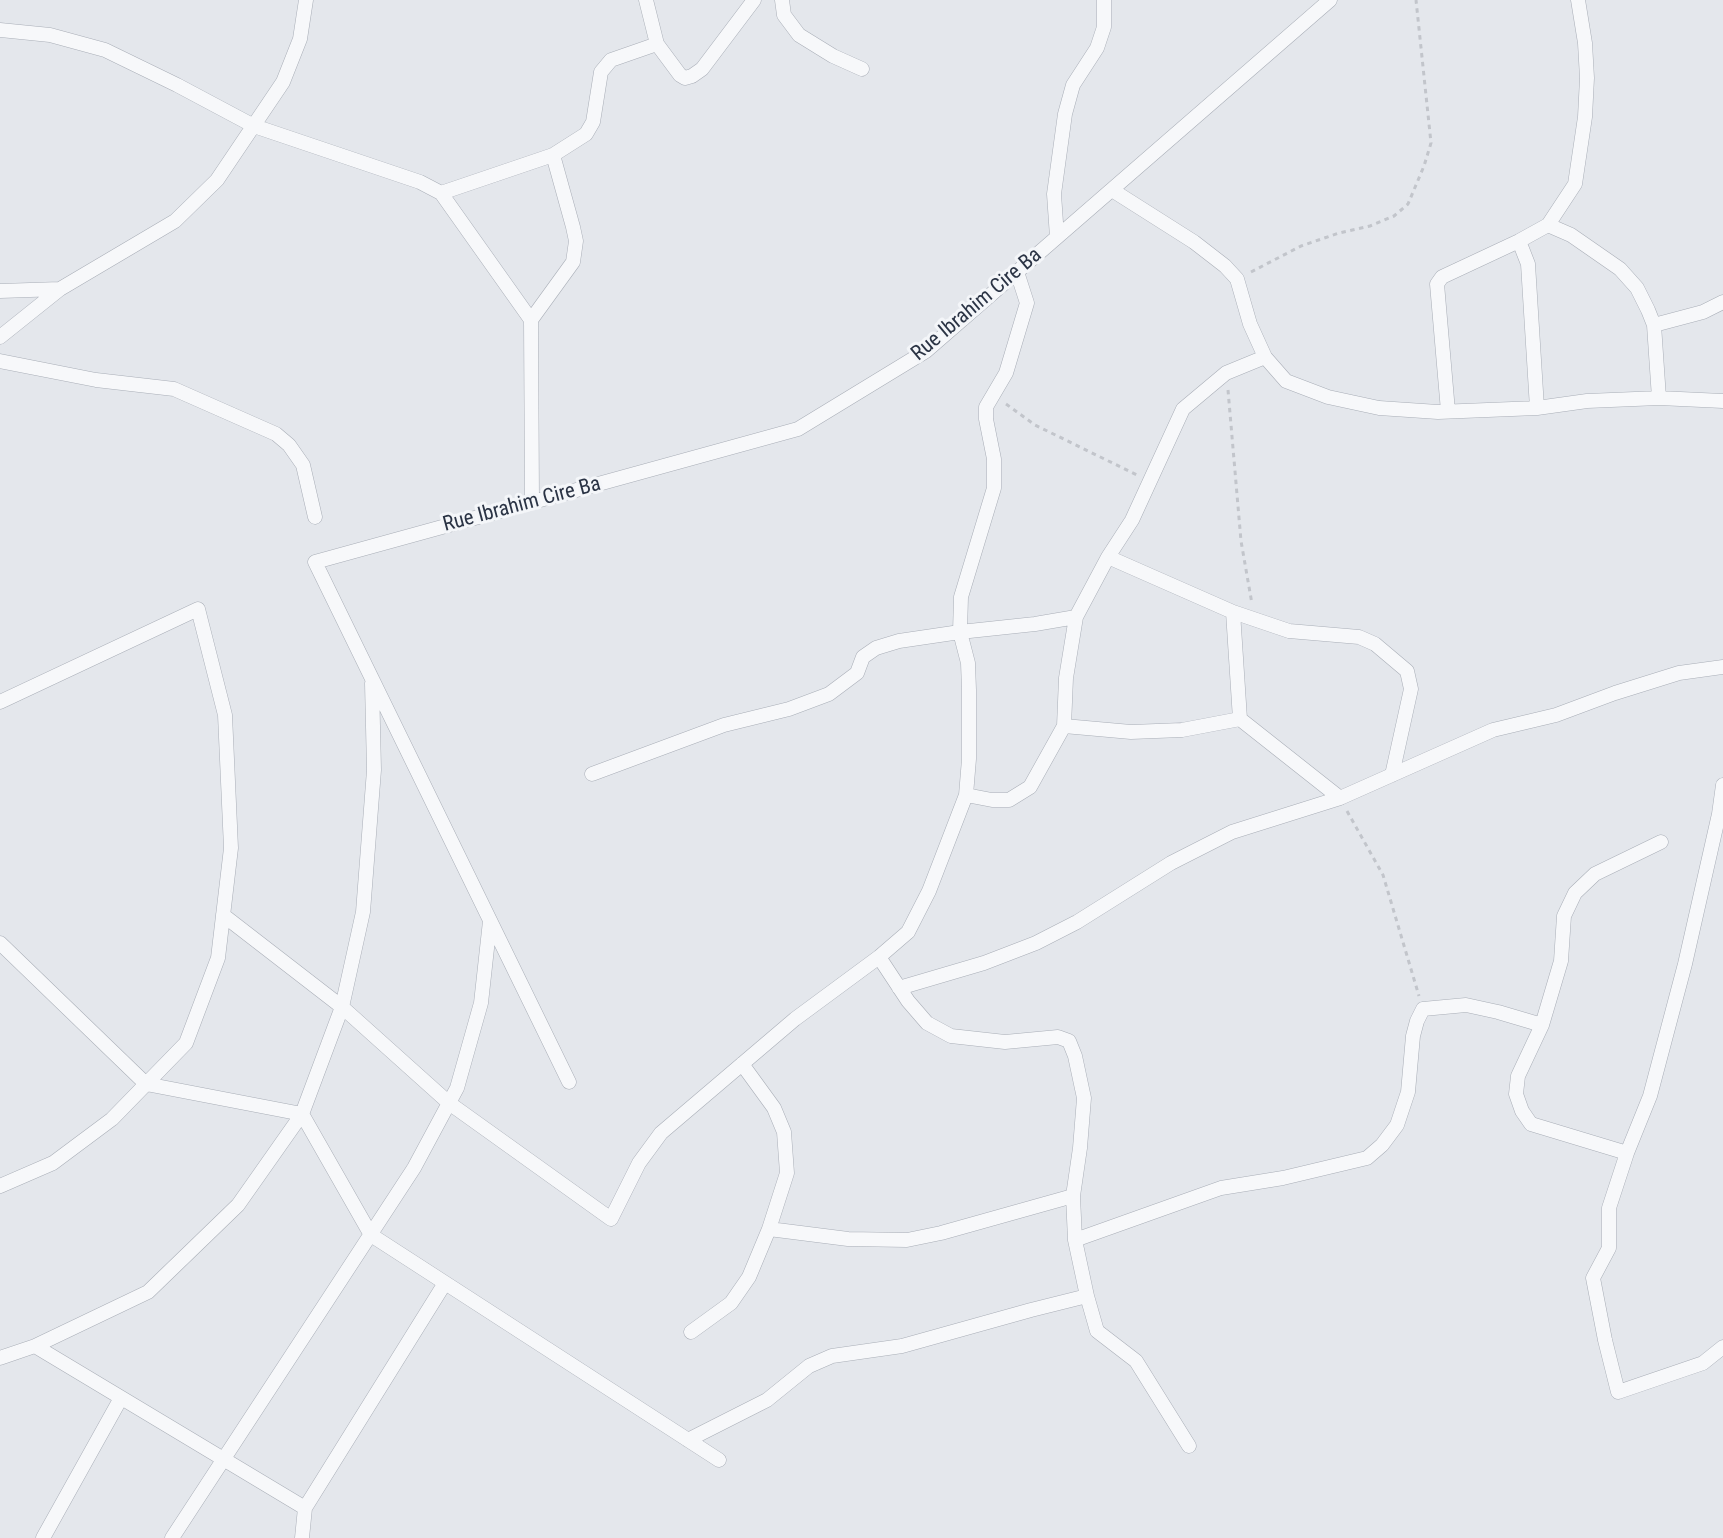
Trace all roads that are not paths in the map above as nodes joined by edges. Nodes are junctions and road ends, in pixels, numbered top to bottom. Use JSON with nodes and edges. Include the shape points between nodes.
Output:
{"nodes":[{"id":1,"x":306,"y":0,"type":"edge"},
{"id":2,"x":646,"y":0,"type":"edge"},
{"id":3,"x":753,"y":0,"type":"edge"},
{"id":4,"x":782,"y":0,"type":"edge"},
{"id":5,"x":1104,"y":0,"type":"edge"},
{"id":6,"x":1330,"y":0,"type":"edge"},
{"id":7,"x":1578,"y":0,"type":"edge"},
{"id":8,"x":0,"y":30,"type":"edge"},
{"id":9,"x":657,"y":44,"type":"junction"},
{"id":10,"x":862,"y":69,"type":"dead end"},
{"id":11,"x":254,"y":126,"type":"junction"},
{"id":12,"x":553,"y":155,"type":"junction"},
{"id":13,"x":1112,"y":190,"type":"junction"},
{"id":14,"x":441,"y":193,"type":"junction"},
{"id":15,"x":1548,"y":225,"type":"junction"},
{"id":16,"x":1057,"y":237,"type":"junction"},
{"id":17,"x":1519,"y":241,"type":"junction"},
{"id":18,"x":1017,"y":272,"type":"junction"},
{"id":19,"x":60,"y":289,"type":"junction"},
{"id":20,"x":0,"y":291,"type":"edge"},
{"id":21,"x":1723,"y":302,"type":"edge"},
{"id":22,"x":531,"y":320,"type":"junction"},
{"id":23,"x":1654,"y":325,"type":"junction"},
{"id":24,"x":0,"y":337,"type":"edge"},
{"id":25,"x":1265,"y":357,"type":"junction"},
{"id":26,"x":0,"y":361,"type":"edge"},
{"id":27,"x":1659,"y":398,"type":"junction"},
{"id":28,"x":1723,"y":401,"type":"edge"},
{"id":29,"x":1538,"y":408,"type":"junction"},
{"id":30,"x":1448,"y":411,"type":"junction"},
{"id":31,"x":532,"y":502,"type":"junction"},
{"id":32,"x":315,"y":517,"type":"dead end"},
{"id":33,"x":1108,"y":557,"type":"junction"},
{"id":34,"x":1233,"y":612,"type":"junction"},
{"id":35,"x":1076,"y":617,"type":"junction"},
{"id":36,"x":960,"y":632,"type":"junction"},
{"id":37,"x":1723,"y":667,"type":"edge"},
{"id":38,"x":372,"y":678,"type":"junction"},
{"id":39,"x":0,"y":702,"type":"edge"},
{"id":40,"x":1240,"y":719,"type":"junction"},
{"id":41,"x":1064,"y":726,"type":"junction"},
{"id":42,"x":592,"y":774,"type":"dead end"},
{"id":43,"x":1392,"y":775,"type":"junction"},
{"id":44,"x":1723,"y":785,"type":"edge"},
{"id":45,"x":966,"y":795,"type":"junction"},
{"id":46,"x":1340,"y":798,"type":"junction"},
{"id":47,"x":1721,"y":815,"type":"edge"},
{"id":48,"x":1661,"y":842,"type":"dead end"},
{"id":49,"x":223,"y":915,"type":"junction"},
{"id":50,"x":490,"y":921,"type":"junction"},
{"id":51,"x":0,"y":943,"type":"edge"},
{"id":52,"x":879,"y":957,"type":"junction"},
{"id":53,"x":899,"y":988,"type":"junction"},
{"id":54,"x":342,"y":1007,"type":"junction"},
{"id":55,"x":1542,"y":1025,"type":"junction"},
{"id":56,"x":742,"y":1064,"type":"junction"},
{"id":57,"x":568,"y":1082,"type":"dead end"},
{"id":58,"x":146,"y":1084,"type":"junction"},
{"id":59,"x":449,"y":1103,"type":"junction"},
{"id":60,"x":302,"y":1114,"type":"junction"},
{"id":61,"x":1627,"y":1153,"type":"junction"},
{"id":62,"x":0,"y":1186,"type":"edge"},
{"id":63,"x":1073,"y":1196,"type":"junction"},
{"id":64,"x":769,"y":1229,"type":"junction"},
{"id":65,"x":370,"y":1235,"type":"junction"},
{"id":66,"x":1075,"y":1240,"type":"junction"},
{"id":67,"x":445,"y":1283,"type":"junction"},
{"id":68,"x":1088,"y":1296,"type":"junction"},
{"id":69,"x":691,"y":1332,"type":"dead end"},
{"id":70,"x":35,"y":1346,"type":"junction"},
{"id":71,"x":1723,"y":1347,"type":"edge"},
{"id":72,"x":0,"y":1358,"type":"edge"},
{"id":73,"x":121,"y":1398,"type":"junction"},
{"id":74,"x":688,"y":1440,"type":"junction"},
{"id":75,"x":1188,"y":1446,"type":"dead end"},
{"id":76,"x":224,"y":1459,"type":"junction"},
{"id":77,"x":719,"y":1460,"type":"dead end"},
{"id":78,"x":305,"y":1508,"type":"junction"},
{"id":79,"x":43,"y":1538,"type":"edge"},
{"id":80,"x":172,"y":1538,"type":"edge"},
{"id":81,"x":302,"y":1538,"type":"edge"}],
"edges":[{"from":1,"to":11,"type":"street","via":[[300,39],[283,82]]},
{"from":2,"to":9,"type":"street"},
{"from":3,"to":9,"type":"street","via":[[702,69],[692,76],[680,75]]},
{"from":4,"to":10,"type":"street","via":[[784,15],[798,35]]},
{"from":5,"to":16,"type":"street","via":[[1104,27],[1097,48],[1073,85],[1065,114],[1053,194]]},
{"from":6,"to":13,"type":"street","name":"Rue Ibrahim Cire Ba"},
{"from":7,"to":15,"type":"street","via":[[1586,43],[1585,117],[1575,184]]},
{"from":8,"to":11,"type":"street","via":[[50,34],[105,50]]},
{"from":9,"to":12,"type":"street","via":[[611,60],[601,72],[593,122],[586,134]]},
{"from":11,"to":14,"type":"street","via":[[420,182]]},
{"from":11,"to":19,"type":"street","via":[[216,180],[175,220]]},
{"from":12,"to":14,"type":"street"},
{"from":12,"to":22,"type":"street","via":[[576,241],[573,262]]},
{"from":13,"to":16,"type":"street","name":"Rue Ibrahim Cire Ba"},
{"from":13,"to":25,"type":"street","via":[[1194,242],[1237,279]]},
{"from":14,"to":22,"type":"street"},
{"from":15,"to":17,"type":"street"},
{"from":15,"to":23,"type":"street","via":[[1620,269],[1637,288]]},
{"from":16,"to":18,"type":"street","name":"Rue Ibrahim Cire Ba"},
{"from":17,"to":29,"type":"street","via":[[1528,264]]},
{"from":17,"to":30,"type":"street","via":[[1442,277],[1437,284]]},
{"from":18,"to":31,"type":"street","name":"Rue Ibrahim Cire Ba","via":[[926,351],[798,429]]},
{"from":18,"to":36,"type":"street","via":[[1027,303],[1006,373],[986,407],[994,488],[961,597]]},
{"from":19,"to":20,"type":"street"},
{"from":19,"to":24,"type":"street"},
{"from":21,"to":23,"type":"street","via":[[1703,312]]},
{"from":22,"to":31,"type":"street"},
{"from":23,"to":27,"type":"street"},
{"from":25,"to":30,"type":"street","via":[[1286,381],[1328,398],[1379,408]]},
{"from":25,"to":33,"type":"street","via":[[1226,373],[1183,409],[1132,520]]},
{"from":26,"to":32,"type":"street","via":[[96,380],[174,389],[276,434],[303,465]]},
{"from":27,"to":28,"type":"street"},
{"from":27,"to":29,"type":"street"},
{"from":29,"to":30,"type":"street"},
{"from":31,"to":38,"type":"street","name":"Rue Ibrahim Cire Ba","via":[[315,562]]},
{"from":33,"to":34,"type":"street"},
{"from":33,"to":35,"type":"street"},
{"from":34,"to":40,"type":"street"},
{"from":34,"to":43,"type":"street","via":[[1289,631],[1359,637],[1375,644],[1407,671],[1411,689]]},
{"from":35,"to":36,"type":"street"},
{"from":35,"to":41,"type":"street","via":[[1066,678]]},
{"from":36,"to":42,"type":"street","via":[[876,648],[863,657],[857,673],[829,694],[789,709],[724,725]]},
{"from":36,"to":45,"type":"street","via":[[968,663]]},
{"from":37,"to":43,"type":"street","via":[[1679,673],[1556,715],[1493,730]]},
{"from":38,"to":50,"type":"street"},
{"from":38,"to":54,"type":"street","via":[[374,770],[363,912]]},
{"from":39,"to":49,"type":"street","via":[[198,609],[225,715],[231,848]]},
{"from":40,"to":41,"type":"street","via":[[1182,730],[1131,732]]},
{"from":40,"to":46,"type":"street"},
{"from":41,"to":45,"type":"street","via":[[1030,787],[1019,795],[1009,800]]},
{"from":43,"to":46,"type":"street"},
{"from":44,"to":47,"type":"street"},
{"from":45,"to":52,"type":"street","via":[[929,891],[908,932]]},
{"from":46,"to":53,"type":"street","via":[[1232,832],[1171,863],[1036,943]]},
{"from":47,"to":61,"type":"street","via":[[1650,1096]]},
{"from":48,"to":55,"type":"street","via":[[1595,874],[1575,893],[1564,916],[1561,961]]},
{"from":49,"to":54,"type":"street"},
{"from":49,"to":58,"type":"street","via":[[218,958],[186,1043]]},
{"from":50,"to":57,"type":"street"},
{"from":50,"to":59,"type":"street","via":[[481,1002],[457,1088]]},
{"from":51,"to":58,"type":"street"},
{"from":52,"to":53,"type":"street"},
{"from":52,"to":56,"type":"street"},
{"from":53,"to":63,"type":"street","via":[[927,1023],[951,1036],[1005,1042],[1058,1037],[1069,1041],[1084,1098]]},
{"from":54,"to":59,"type":"street"},
{"from":54,"to":60,"type":"street"},
{"from":55,"to":61,"type":"street","via":[[1518,1077],[1516,1094],[1522,1111],[1531,1124]]},
{"from":55,"to":66,"type":"street","via":[[1466,1005],[1423,1009],[1413,1036],[1408,1092],[1397,1125],[1367,1158],[1221,1188]]},
{"from":56,"to":59,"type":"street","via":[[661,1133],[639,1163],[610,1219]]},
{"from":56,"to":64,"type":"street","via":[[774,1108],[784,1132],[787,1173]]},
{"from":58,"to":60,"type":"street"},
{"from":58,"to":62,"type":"street","via":[[112,1119],[53,1163]]},
{"from":59,"to":65,"type":"street","via":[[414,1168]]},
{"from":60,"to":65,"type":"street"},
{"from":60,"to":70,"type":"street","via":[[238,1205],[148,1292]]},
{"from":61,"to":71,"type":"street","via":[[1609,1208],[1610,1248],[1593,1278],[1618,1392],[1703,1363]]},
{"from":63,"to":64,"type":"street","via":[[907,1240],[848,1239]]},
{"from":63,"to":66,"type":"street"},
{"from":64,"to":69,"type":"street","via":[[749,1277],[731,1303]]},
{"from":65,"to":67,"type":"street"},
{"from":65,"to":76,"type":"street"},
{"from":66,"to":68,"type":"street"},
{"from":67,"to":74,"type":"street"},
{"from":67,"to":78,"type":"street"},
{"from":68,"to":74,"type":"street","via":[[902,1346],[832,1356],[809,1366],[767,1400]]},
{"from":68,"to":75,"type":"street","via":[[1098,1331],[1136,1361]]},
{"from":70,"to":72,"type":"street"},
{"from":70,"to":73,"type":"street"},
{"from":73,"to":76,"type":"street"},
{"from":73,"to":79,"type":"street"},
{"from":74,"to":77,"type":"street"},
{"from":76,"to":78,"type":"street"},
{"from":76,"to":80,"type":"street"},
{"from":78,"to":81,"type":"street"}]}
